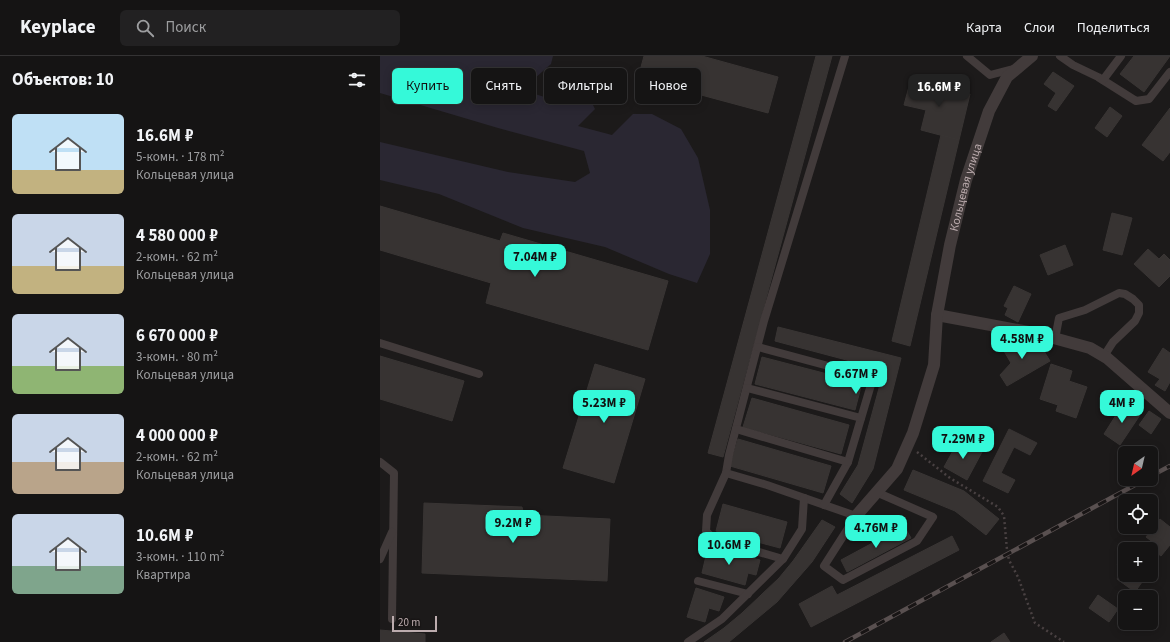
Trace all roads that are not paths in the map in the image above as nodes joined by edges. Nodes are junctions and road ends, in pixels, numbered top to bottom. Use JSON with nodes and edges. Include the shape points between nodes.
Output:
{"nodes":[{"id":1,"x":845,"y":56,"type":"edge"},
{"id":2,"x":967,"y":56,"type":"edge"},
{"id":3,"x":1032,"y":56,"type":"edge"},
{"id":4,"x":1060,"y":56,"type":"edge"},
{"id":5,"x":1121,"y":56,"type":"edge"},
{"id":6,"x":1016,"y":68,"type":"junction"},
{"id":7,"x":1170,"y":72,"type":"edge"},
{"id":8,"x":1103,"y":80,"type":"junction"},
{"id":9,"x":937,"y":315,"type":"junction"},
{"id":10,"x":1055,"y":339,"type":"junction"},
{"id":11,"x":380,"y":343,"type":"edge"},
{"id":12,"x":758,"y":347,"type":"junction"},
{"id":13,"x":1104,"y":356,"type":"junction"},
{"id":14,"x":479,"y":374,"type":"dead end"},
{"id":15,"x":747,"y":388,"type":"junction"},
{"id":16,"x":1170,"y":413,"type":"edge"},
{"id":17,"x":861,"y":418,"type":"junction"},
{"id":18,"x":736,"y":429,"type":"junction"},
{"id":19,"x":380,"y":462,"type":"edge"},
{"id":20,"x":848,"y":462,"type":"junction"},
{"id":21,"x":726,"y":473,"type":"junction"},
{"id":22,"x":876,"y":492,"type":"junction"},
{"id":23,"x":804,"y":498,"type":"junction"},
{"id":24,"x":824,"y":505,"type":"junction"},
{"id":25,"x":856,"y":516,"type":"junction"},
{"id":26,"x":393,"y":529,"type":"junction"},
{"id":27,"x":380,"y":559,"type":"edge"},
{"id":28,"x":783,"y":559,"type":"junction"},
{"id":29,"x":698,"y":581,"type":"dead end"},
{"id":30,"x":748,"y":594,"type":"junction"},
{"id":31,"x":392,"y":619,"type":"dead end"},
{"id":32,"x":688,"y":642,"type":"edge"}],
"edges":[{"from":1,"to":12,"type":"lane"},
{"from":2,"to":6,"type":"lane","via":[[990,75]]},
{"from":3,"to":6,"type":"street","name":"Кольцевая улица"},
{"from":4,"to":8,"type":"lane"},
{"from":5,"to":8,"type":"lane"},
{"from":6,"to":9,"type":"street","name":"Кольцевая улица","via":[[1007,78],[989,111],[966,180]]},
{"from":7,"to":8,"type":"lane","via":[[1149,99],[1136,101]]},
{"from":9,"to":10,"type":"street"},
{"from":9,"to":22,"type":"street","name":"Кольцевая улица","via":[[934,365],[913,432],[897,469]]},
{"from":10,"to":13,"type":"street","via":[[1090,348]]},
{"from":10,"to":13,"type":"lane","via":[[1059,318],[1085,310],[1119,293],[1125,294],[1139,305],[1139,313]]},
{"from":11,"to":14,"type":"lane"},
{"from":12,"to":15,"type":"lane"},
{"from":12,"to":17,"type":"lane","via":[[873,378]]},
{"from":13,"to":16,"type":"street"},
{"from":15,"to":17,"type":"lane"},
{"from":15,"to":18,"type":"lane"},
{"from":17,"to":20,"type":"lane"},
{"from":18,"to":20,"type":"lane"},
{"from":18,"to":21,"type":"lane"},
{"from":19,"to":26,"type":"lane","via":[[394,473]]},
{"from":20,"to":24,"type":"lane"},
{"from":21,"to":23,"type":"lane"},
{"from":21,"to":28,"type":"lane","via":[[707,515],[706,531],[714,538]]},
{"from":22,"to":25,"type":"street","name":"Кольцевая улица"},
{"from":22,"to":25,"type":"lane","via":[[933,517],[917,541],[843,580],[824,566]]},
{"from":23,"to":24,"type":"lane"},
{"from":23,"to":28,"type":"lane","via":[[802,529]]},
{"from":24,"to":25,"type":"lane"},
{"from":26,"to":27,"type":"lane"},
{"from":26,"to":31,"type":"lane"},
{"from":28,"to":30,"type":"lane"},
{"from":29,"to":30,"type":"lane"},
{"from":30,"to":32,"type":"lane","via":[[722,619]]}]}
